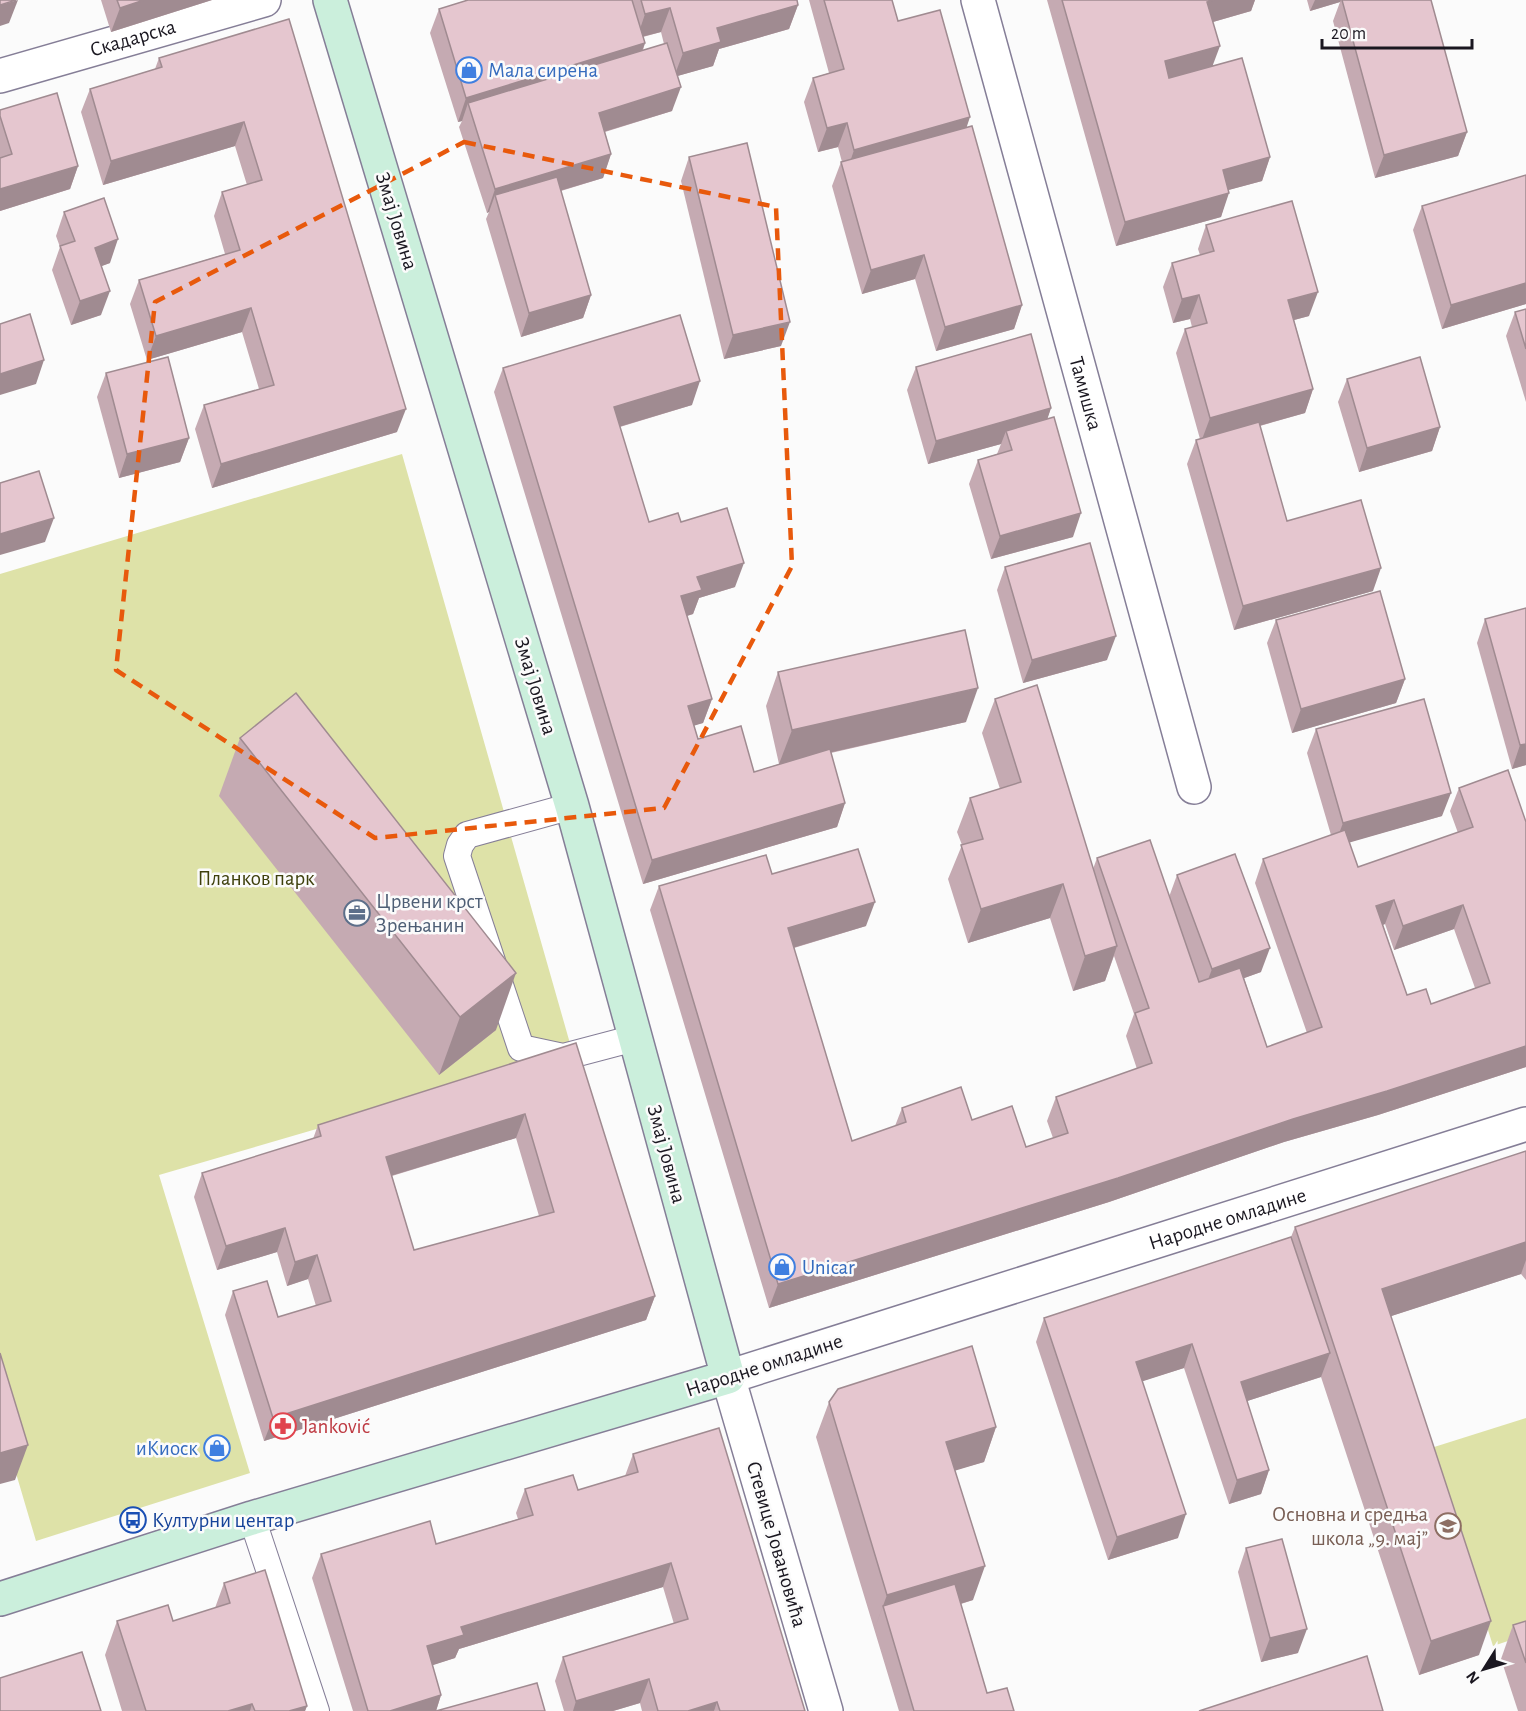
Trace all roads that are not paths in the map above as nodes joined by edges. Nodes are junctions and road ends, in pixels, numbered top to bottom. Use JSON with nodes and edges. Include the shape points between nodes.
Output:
{"nodes":[{"id":1,"x":264,"y":0,"type":"edge"},
{"id":2,"x":330,"y":0,"type":"edge"},
{"id":3,"x":978,"y":0,"type":"edge"},
{"id":4,"x":0,"y":76,"type":"edge"},
{"id":5,"x":1194,"y":788,"type":"dead end"},
{"id":6,"x":572,"y":806,"type":"junction"},
{"id":7,"x":635,"y":1038,"type":"junction"},
{"id":8,"x":1526,"y":1124,"type":"edge"},
{"id":9,"x":728,"y":1377,"type":"junction"},
{"id":10,"x":252,"y":1518,"type":"junction"},
{"id":11,"x":0,"y":1599,"type":"edge"},
{"id":12,"x":316,"y":1711,"type":"edge"},
{"id":13,"x":826,"y":1711,"type":"edge"}],
"edges":[{"from":1,"to":4,"type":"street","name":"Скадарска"},
{"from":2,"to":6,"type":"street","name":"Змај Јовина"},
{"from":3,"to":5,"type":"street","name":"Тамишка"},
{"from":6,"to":7,"type":"street","name":"Змај Јовина"},
{"from":6,"to":7,"type":"lane","via":[[467,836],[457,856],[521,1048],[563,1057]]},
{"from":7,"to":9,"type":"street","name":"Змај Јовина"},
{"from":8,"to":9,"type":"street","name":"Народне омладине"},
{"from":9,"to":10,"type":"street","name":"Народне омладине"},
{"from":9,"to":13,"type":"street","name":"Стевице Јовановића"},
{"from":10,"to":11,"type":"street","name":"Народне омладине"},
{"from":10,"to":12,"type":"lane"}]}
